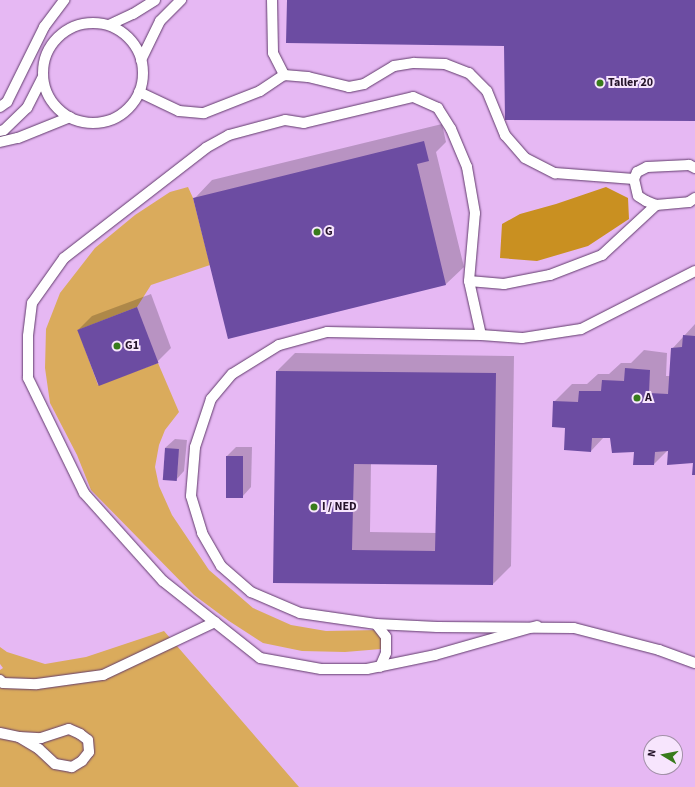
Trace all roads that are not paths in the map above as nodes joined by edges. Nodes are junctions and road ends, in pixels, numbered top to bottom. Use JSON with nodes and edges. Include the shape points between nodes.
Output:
{"nodes":[{"id":1,"x":64,"y":0,"type":"edge"},
{"id":2,"x":155,"y":0,"type":"edge"},
{"id":3,"x":181,"y":0,"type":"edge"},
{"id":4,"x":272,"y":0,"type":"edge"},
{"id":5,"x":109,"y":25,"type":"junction"},
{"id":6,"x":141,"y":60,"type":"junction"},
{"id":7,"x":284,"y":75,"type":"junction"},
{"id":8,"x":43,"y":77,"type":"junction"},
{"id":9,"x":139,"y":92,"type":"junction"},
{"id":10,"x":0,"y":107,"type":"edge"},
{"id":11,"x":70,"y":117,"type":"junction"},
{"id":12,"x":0,"y":131,"type":"edge"},
{"id":13,"x":0,"y":142,"type":"edge"},
{"id":14,"x":695,"y":168,"type":"edge"},
{"id":15,"x":634,"y":179,"type":"junction"},
{"id":16,"x":695,"y":198,"type":"edge"},
{"id":17,"x":656,"y":205,"type":"junction"},
{"id":18,"x":695,"y":271,"type":"edge"},
{"id":19,"x":469,"y":281,"type":"junction"},
{"id":20,"x":481,"y":335,"type":"junction"},
{"id":21,"x":215,"y":622,"type":"junction"},
{"id":22,"x":376,"y":624,"type":"junction"},
{"id":23,"x":537,"y":626,"type":"junction"},
{"id":24,"x":695,"y":663,"type":"edge"},
{"id":25,"x":380,"y":667,"type":"junction"},
{"id":26,"x":1,"y":685,"type":"edge"},
{"id":27,"x":0,"y":733,"type":"edge"},
{"id":28,"x":19,"y":737,"type":"junction"}],
"edges":[{"from":1,"to":10,"type":"lane","via":[[44,27],[7,102]]},
{"from":2,"to":5,"type":"lane"},
{"from":3,"to":6,"type":"lane","via":[[160,21]]},
{"from":4,"to":7,"type":"lane","via":[[273,53]]},
{"from":5,"to":6,"type":"lane","via":[[123,32],[131,40]]},
{"from":5,"to":8,"type":"lane","via":[[92,22],[76,25],[62,33],[51,46]]},
{"from":6,"to":9,"type":"lane","via":[[143,76]]},
{"from":7,"to":9,"type":"lane","via":[[260,91],[204,113],[179,111]]},
{"from":7,"to":15,"type":"lane","via":[[349,87],[364,84],[394,66],[414,63],[445,64],[469,73],[487,91],[506,135],[525,158],[555,173]]},
{"from":8,"to":11,"type":"lane","via":[[47,93],[57,107]]},
{"from":8,"to":12,"type":"lane","via":[[27,108]]},
{"from":9,"to":11,"type":"lane","via":[[130,106],[117,116],[102,122]]},
{"from":11,"to":13,"type":"lane","via":[[18,138]]},
{"from":14,"to":15,"type":"lane","via":[[647,167],[636,172]]},
{"from":15,"to":17,"type":"lane","via":[[638,196]]},
{"from":16,"to":17,"type":"lane","via":[[689,202]]},
{"from":17,"to":19,"type":"lane","via":[[602,255],[542,276],[504,284]]},
{"from":18,"to":20,"type":"lane","via":[[581,329],[522,338]]},
{"from":19,"to":20,"type":"lane"},
{"from":19,"to":21,"type":"lane","via":[[475,213],[467,168],[451,129],[438,108],[413,98],[304,123],[285,120],[229,134],[206,148],[64,258],[32,303],[28,336],[28,378],[84,493],[163,581]]},
{"from":20,"to":22,"type":"lane","via":[[327,332],[279,344],[232,374],[210,399],[194,447],[191,496],[202,534],[221,566],[251,592],[300,613]]},
{"from":21,"to":25,"type":"lane","via":[[260,658],[321,669]]},
{"from":21,"to":26,"type":"lane","via":[[102,675],[37,684]]},
{"from":22,"to":23,"type":"lane","via":[[437,627]]},
{"from":22,"to":25,"type":"lane","via":[[386,637],[386,653]]},
{"from":23,"to":24,"type":"lane","via":[[574,628],[659,650]]},
{"from":23,"to":25,"type":"lane","via":[[435,655]]},
{"from":27,"to":28,"type":"lane"},
{"from":28,"to":28,"type":"lane","via":[[39,749],[55,764],[72,767],[82,761],[89,752],[88,740],[69,729],[41,738]]}]}
